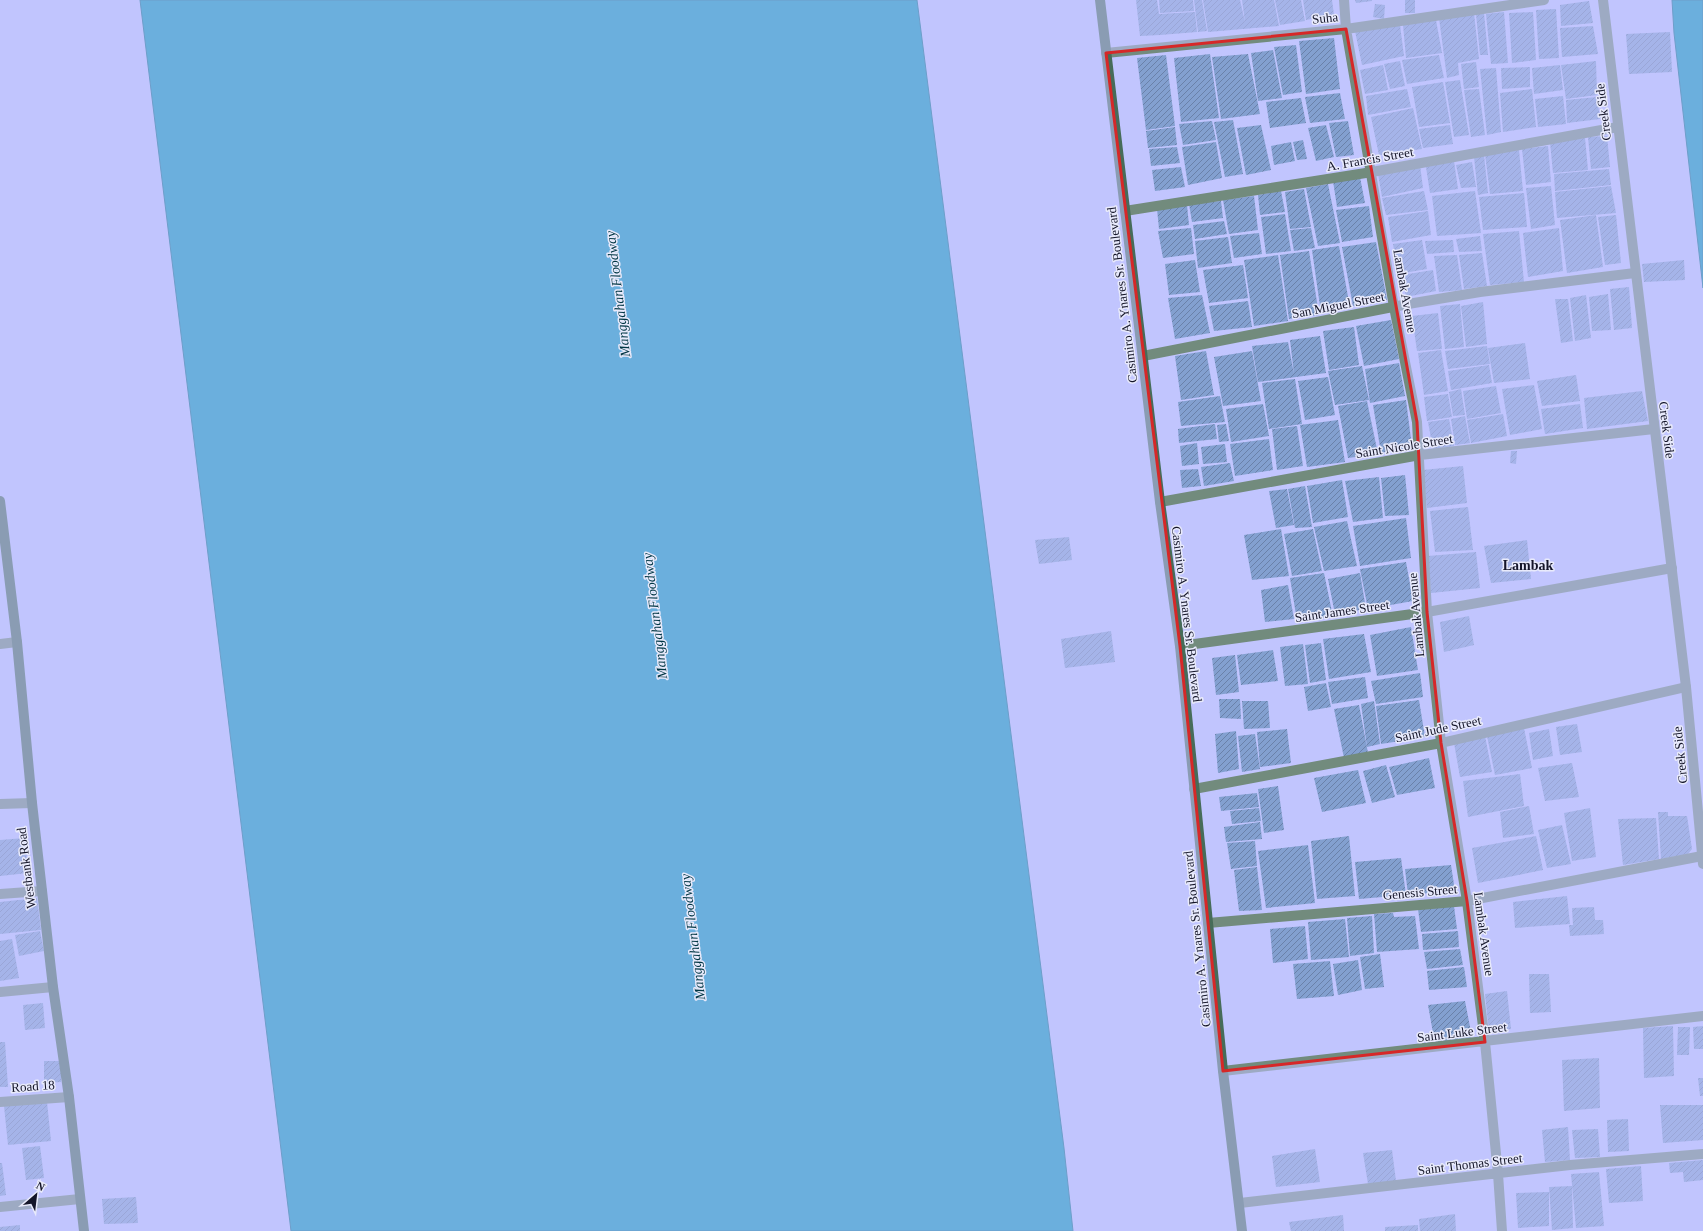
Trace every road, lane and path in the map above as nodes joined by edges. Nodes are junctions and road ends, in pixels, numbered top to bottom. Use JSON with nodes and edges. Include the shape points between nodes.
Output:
{"nodes":[{"id":1,"x":1100,"y":0,"type":"edge"},
{"id":2,"x":1344,"y":0,"type":"edge"},
{"id":3,"x":1544,"y":0,"type":"edge"},
{"id":4,"x":1603,"y":0,"type":"edge"},
{"id":5,"x":1346,"y":29,"type":"junction"},
{"id":6,"x":1106,"y":53,"type":"junction"},
{"id":7,"x":1618,"y":127,"type":"junction"},
{"id":8,"x":1372,"y":172,"type":"junction"},
{"id":9,"x":1125,"y":211,"type":"junction"},
{"id":10,"x":1636,"y":273,"type":"junction"},
{"id":11,"x":1394,"y":307,"type":"junction"},
{"id":12,"x":1143,"y":356,"type":"junction"},
{"id":13,"x":1654,"y":429,"type":"junction"},
{"id":14,"x":1420,"y":455,"type":"junction"},
{"id":15,"x":1160,"y":502,"type":"junction"},
{"id":16,"x":0,"y":504,"type":"edge"},
{"id":17,"x":1672,"y":568,"type":"junction"},
{"id":18,"x":1427,"y":612,"type":"junction"},
{"id":19,"x":17,"y":642,"type":"junction"},
{"id":20,"x":0,"y":644,"type":"edge"},
{"id":21,"x":1180,"y":646,"type":"junction"},
{"id":22,"x":1686,"y":687,"type":"junction"},
{"id":23,"x":1441,"y":743,"type":"junction"},
{"id":24,"x":1194,"y":789,"type":"junction"},
{"id":25,"x":32,"y":803,"type":"junction"},
{"id":26,"x":0,"y":804,"type":"edge"},
{"id":27,"x":1702,"y":860,"type":"edge"},
{"id":28,"x":42,"y":891,"type":"junction"},
{"id":29,"x":0,"y":894,"type":"edge"},
{"id":30,"x":1467,"y":901,"type":"junction"},
{"id":31,"x":1208,"y":923,"type":"junction"},
{"id":32,"x":53,"y":987,"type":"junction"},
{"id":33,"x":0,"y":992,"type":"edge"},
{"id":34,"x":1703,"y":1016,"type":"edge"},
{"id":35,"x":1485,"y":1042,"type":"junction"},
{"id":36,"x":1223,"y":1071,"type":"junction"},
{"id":37,"x":69,"y":1097,"type":"junction"},
{"id":38,"x":0,"y":1102,"type":"edge"},
{"id":39,"x":1703,"y":1154,"type":"edge"},
{"id":40,"x":1498,"y":1174,"type":"junction"},
{"id":41,"x":80,"y":1199,"type":"junction"},
{"id":42,"x":1240,"y":1203,"type":"junction"},
{"id":43,"x":0,"y":1207,"type":"edge"},
{"id":44,"x":84,"y":1231,"type":"edge"},
{"id":45,"x":1242,"y":1231,"type":"edge"},
{"id":46,"x":1502,"y":1231,"type":"edge"}],
"edges":[{"from":1,"to":6,"type":"main road","name":"Casimiro A. Ynares Sr. Boulevard"},
{"from":2,"to":5,"type":"street","name":"Lambak Avenue"},
{"from":3,"to":5,"type":"street","name":"Suha"},
{"from":4,"to":7,"type":"street","name":"Creek Side"},
{"from":5,"to":6,"type":"street","name":"Suha"},
{"from":5,"to":8,"type":"street","name":"Lambak Avenue"},
{"from":6,"to":9,"type":"main road","name":"Casimiro A. Ynares Sr. Boulevard"},
{"from":7,"to":8,"type":"street","name":"A. Francis Street"},
{"from":7,"to":10,"type":"street","name":"Creek Side"},
{"from":8,"to":9,"type":"street","name":"A. Francis Street"},
{"from":8,"to":11,"type":"street","name":"Lambak Avenue"},
{"from":9,"to":12,"type":"main road","name":"Casimiro A. Ynares Sr. Boulevard"},
{"from":10,"to":11,"type":"street","name":"San Miguel Street","via":[[1480,292]]},
{"from":10,"to":13,"type":"street","name":"Creek Side"},
{"from":11,"to":12,"type":"street","name":"San Miguel Street"},
{"from":11,"to":14,"type":"street","name":"Lambak Avenue","via":[[1417,422]]},
{"from":12,"to":15,"type":"main road","name":"Casimiro A. Ynares Sr. Boulevard"},
{"from":13,"to":14,"type":"street","name":"Saint Nicole Street"},
{"from":13,"to":17,"type":"street","name":"Creek Side"},
{"from":14,"to":15,"type":"street","name":"Saint Nicole Street"},
{"from":14,"to":18,"type":"street","name":"Lambak Avenue"},
{"from":15,"to":21,"type":"main road","name":"Casimiro A. Ynares Sr. Boulevard"},
{"from":16,"to":19,"type":"main road","name":"Westbank Road"},
{"from":17,"to":18,"type":"street","name":"Saint James Street"},
{"from":17,"to":22,"type":"street","name":"Creek Side"},
{"from":18,"to":21,"type":"street","name":"Saint James Street"},
{"from":18,"to":23,"type":"street","name":"Lambak Avenue"},
{"from":19,"to":20,"type":"street"},
{"from":19,"to":25,"type":"main road","name":"Westbank Road"},
{"from":21,"to":24,"type":"main road","name":"Casimiro A. Ynares Sr. Boulevard"},
{"from":22,"to":23,"type":"street","name":"Saint Jude Street"},
{"from":22,"to":27,"type":"street","name":"Creek Side"},
{"from":23,"to":24,"type":"street","name":"Saint Jude Street"},
{"from":23,"to":30,"type":"street","name":"Lambak Avenue"},
{"from":24,"to":31,"type":"main road","name":"Casimiro A. Ynares Sr. Boulevard"},
{"from":25,"to":26,"type":"street"},
{"from":25,"to":28,"type":"main road","name":"Westbank Road"},
{"from":27,"to":30,"type":"street","name":"Genesis Street"},
{"from":28,"to":29,"type":"street"},
{"from":28,"to":32,"type":"main road","name":"Westbank Road"},
{"from":30,"to":31,"type":"street","name":"Genesis Street"},
{"from":30,"to":35,"type":"street","name":"Lambak Avenue"},
{"from":31,"to":36,"type":"main road","name":"Casimiro A. Ynares Sr. Boulevard"},
{"from":32,"to":33,"type":"street"},
{"from":32,"to":37,"type":"main road","name":"Westbank Road"},
{"from":34,"to":35,"type":"street","name":"Saint Luke Street"},
{"from":35,"to":36,"type":"street","name":"Saint Luke Street"},
{"from":35,"to":40,"type":"street","name":"Lambak Avenue"},
{"from":36,"to":42,"type":"main road","name":"Casimiro A. Ynares Sr. Boulevard"},
{"from":37,"to":38,"type":"street","name":"Road 18"},
{"from":37,"to":41,"type":"main road","name":"Westbank Road"},
{"from":39,"to":40,"type":"street","name":"Saint Thomas Street"},
{"from":40,"to":42,"type":"street","name":"Saint Thomas Street"},
{"from":40,"to":46,"type":"street","name":"Lambak Avenue"},
{"from":41,"to":43,"type":"street"},
{"from":41,"to":44,"type":"main road","name":"Westbank Road"},
{"from":42,"to":45,"type":"main road","name":"Casimiro A. Ynares Sr. Boulevard"}]}
